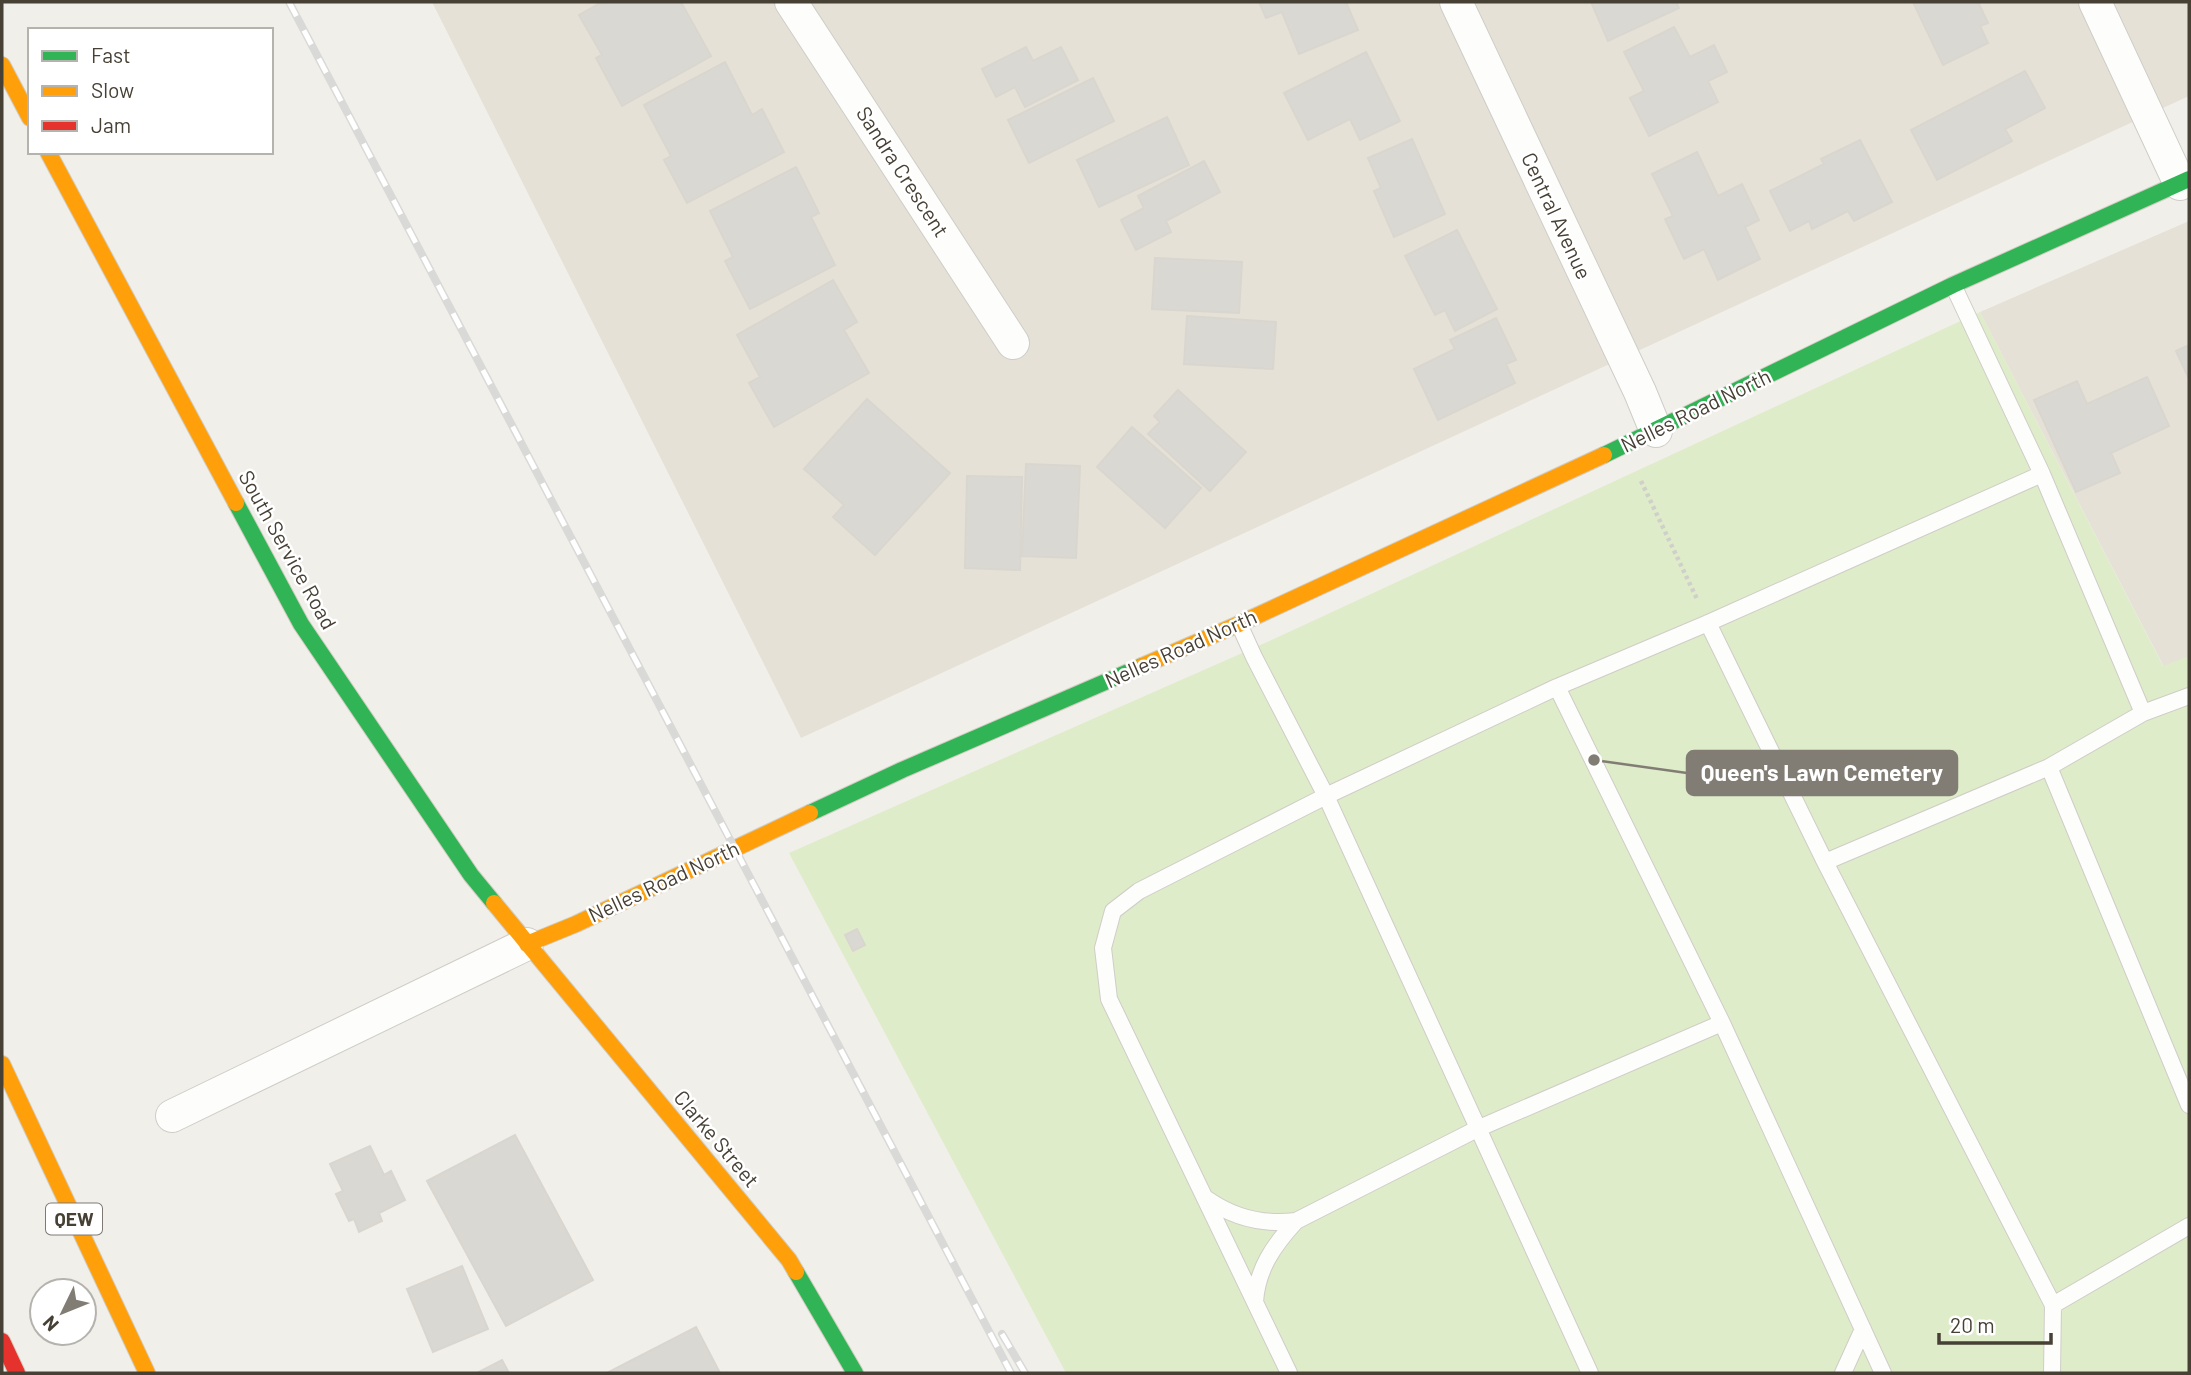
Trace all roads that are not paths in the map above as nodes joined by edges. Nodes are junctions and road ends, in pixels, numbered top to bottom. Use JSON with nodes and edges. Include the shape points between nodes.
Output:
{"nodes":[{"id":1,"x":792,"y":2,"type":"edge"},
{"id":2,"x":1456,"y":2,"type":"edge"},
{"id":3,"x":2095,"y":2,"type":"edge"},
{"id":4,"x":2,"y":65,"type":"edge"},
{"id":5,"x":28,"y":114,"type":"edge"},
{"id":6,"x":49,"y":154,"type":"edge"},
{"id":7,"x":2185,"y":182,"type":"edge"},
{"id":8,"x":1953,"y":285,"type":"junction"},
{"id":9,"x":1013,"y":343,"type":"dead end"},
{"id":10,"x":1656,"y":432,"type":"junction"},
{"id":11,"x":2042,"y":474,"type":"junction"},
{"id":12,"x":1709,"y":623,"type":"junction"},
{"id":13,"x":1239,"y":624,"type":"junction"},
{"id":14,"x":1557,"y":687,"type":"junction"},
{"id":15,"x":2189,"y":696,"type":"edge"},
{"id":16,"x":2143,"y":713,"type":"junction"},
{"id":17,"x":2049,"y":767,"type":"junction"},
{"id":18,"x":1326,"y":796,"type":"junction"},
{"id":19,"x":1825,"y":862,"type":"junction"},
{"id":20,"x":527,"y":944,"type":"junction"},
{"id":21,"x":1723,"y":1023,"type":"junction"},
{"id":22,"x":2,"y":1064,"type":"edge"},
{"id":23,"x":2189,"y":1105,"type":"edge"},
{"id":24,"x":172,"y":1116,"type":"dead end"},
{"id":25,"x":1477,"y":1129,"type":"junction"},
{"id":26,"x":1205,"y":1197,"type":"junction"},
{"id":27,"x":1296,"y":1221,"type":"junction"},
{"id":28,"x":2189,"y":1226,"type":"edge"},
{"id":29,"x":1255,"y":1302,"type":"junction"},
{"id":30,"x":2053,"y":1305,"type":"junction"},
{"id":31,"x":1863,"y":1329,"type":"junction"},
{"id":32,"x":2,"y":1341,"type":"edge"},
{"id":33,"x":17,"y":1373,"type":"edge"},
{"id":34,"x":147,"y":1373,"type":"edge"},
{"id":35,"x":855,"y":1373,"type":"edge"},
{"id":36,"x":1289,"y":1373,"type":"edge"},
{"id":37,"x":1590,"y":1373,"type":"edge"},
{"id":38,"x":1843,"y":1373,"type":"edge"},
{"id":39,"x":1883,"y":1373,"type":"edge"},
{"id":40,"x":2052,"y":1373,"type":"edge"}],
"edges":[{"from":1,"to":9,"type":"street","name":"Sandra Crescent"},
{"from":2,"to":10,"type":"street","name":"Central Avenue"},
{"from":3,"to":7,"type":"street"},
{"from":4,"to":5,"type":"main road"},
{"from":6,"to":20,"type":"main road","name":"South Service Road","via":[[301,624],[471,875]]},
{"from":7,"to":8,"type":"main road","name":"Nelles Road North"},
{"from":8,"to":10,"type":"main road","name":"Nelles Road North"},
{"from":8,"to":11,"type":"lane"},
{"from":10,"to":13,"type":"main road","name":"Nelles Road North"},
{"from":11,"to":12,"type":"lane"},
{"from":11,"to":16,"type":"lane"},
{"from":12,"to":14,"type":"lane"},
{"from":12,"to":19,"type":"lane"},
{"from":13,"to":18,"type":"lane"},
{"from":13,"to":20,"type":"main road","name":"Nelles Road North","via":[[902,770]]},
{"from":14,"to":18,"type":"lane"},
{"from":14,"to":21,"type":"lane"},
{"from":15,"to":16,"type":"lane"},
{"from":16,"to":17,"type":"lane"},
{"from":17,"to":19,"type":"lane"},
{"from":17,"to":23,"type":"lane"},
{"from":18,"to":25,"type":"lane"},
{"from":18,"to":26,"type":"lane","via":[[1139,891],[1113,911],[1103,948],[1109,999]]},
{"from":19,"to":30,"type":"lane"},
{"from":20,"to":24,"type":"street","name":"Nelles Road North"},
{"from":20,"to":35,"type":"main road","name":"Clarke Street","via":[[789,1260]]},
{"from":21,"to":25,"type":"lane"},
{"from":21,"to":31,"type":"lane"},
{"from":22,"to":34,"type":"main road","number":"QEW"},
{"from":25,"to":27,"type":"lane"},
{"from":25,"to":37,"type":"lane"},
{"from":26,"to":27,"type":"lane","via":[[1244,1218],[1274,1224]]},
{"from":26,"to":29,"type":"lane"},
{"from":27,"to":29,"type":"lane","via":[[1275,1244],[1262,1269]]},
{"from":28,"to":30,"type":"lane"},
{"from":29,"to":36,"type":"lane"},
{"from":30,"to":40,"type":"lane"},
{"from":31,"to":38,"type":"lane"},
{"from":31,"to":39,"type":"lane"},
{"from":32,"to":33,"type":"main road"}]}
